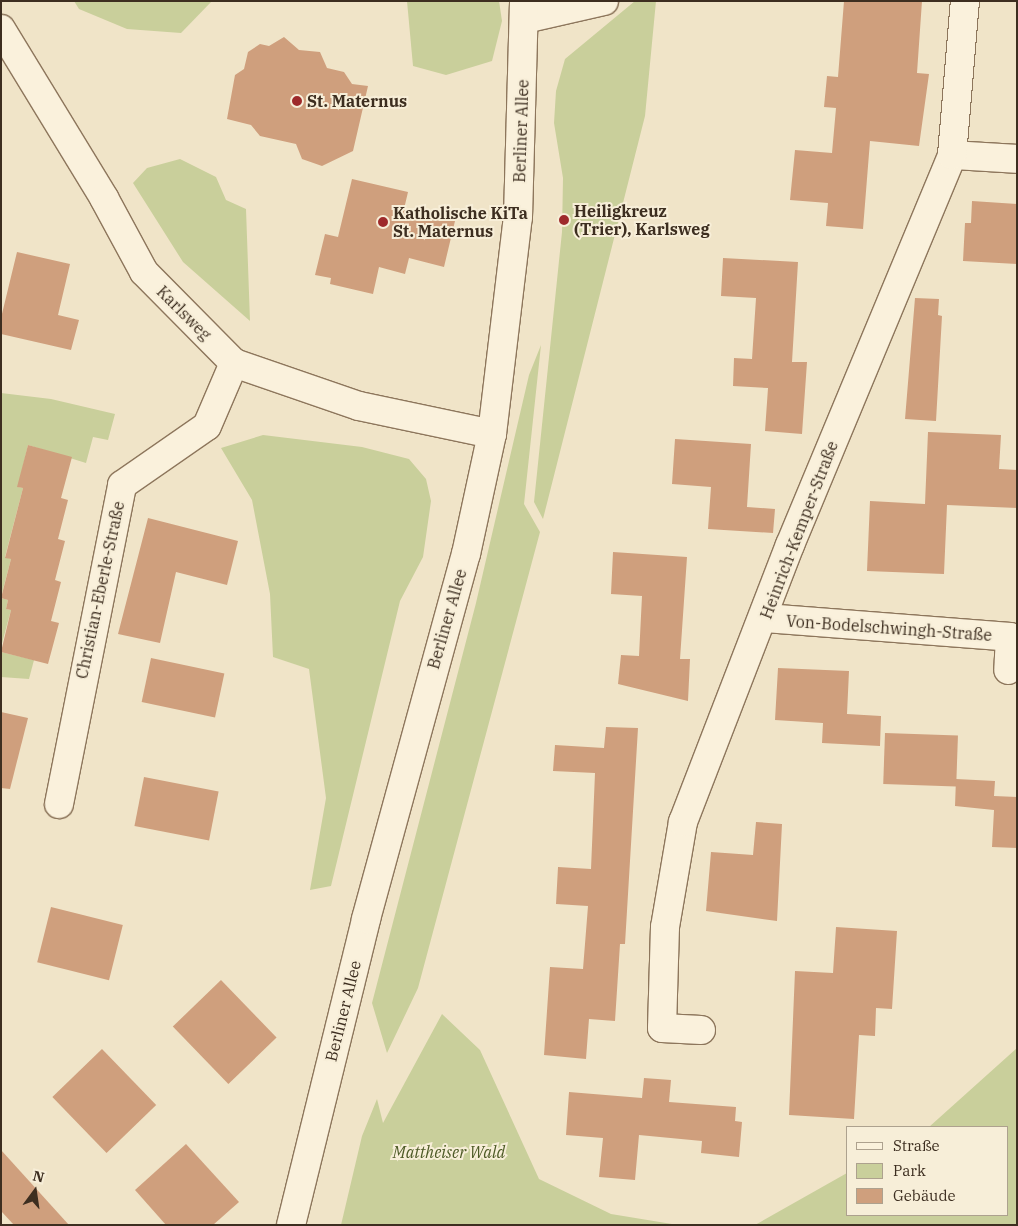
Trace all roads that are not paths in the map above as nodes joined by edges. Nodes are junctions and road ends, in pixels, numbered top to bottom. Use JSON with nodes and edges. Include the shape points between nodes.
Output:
{"nodes":[{"id":1,"x":604,"y":1,"type":"edge"},
{"id":2,"x":966,"y":1,"type":"edge"},
{"id":3,"x":524,"y":10,"type":"edge"},
{"id":4,"x":1,"y":29,"type":"edge"},
{"id":5,"x":952,"y":155,"type":"junction"},
{"id":6,"x":1017,"y":159,"type":"edge"},
{"id":7,"x":234,"y":363,"type":"junction"},
{"id":8,"x":492,"y":434,"type":"junction"},
{"id":9,"x":765,"y":618,"type":"junction"},
{"id":10,"x":1008,"y":670,"type":"dead end"},
{"id":11,"x":59,"y":804,"type":"dead end"},
{"id":12,"x":701,"y":1030,"type":"dead end"},
{"id":13,"x":291,"y":1225,"type":"edge"}],
"edges":[{"from":1,"to":3,"type":"street"},
{"from":2,"to":5,"type":"street","name":"Heinrich-Kemper-Straße"},
{"from":3,"to":8,"type":"street","name":"Berliner Allee","via":[[518,217]]},
{"from":4,"to":7,"type":"street","name":"Karlsweg","via":[[104,198],[144,272]]},
{"from":5,"to":6,"type":"street"},
{"from":5,"to":9,"type":"street","name":"Heinrich-Kemper-Straße","via":[[790,545]]},
{"from":7,"to":8,"type":"street","name":"Karlsweg","via":[[358,406]]},
{"from":7,"to":11,"type":"street","name":"Christian-Eberle-Straße","via":[[207,426],[122,486]]},
{"from":8,"to":13,"type":"street","name":"Berliner Allee","via":[[466,554],[366,919]]},
{"from":9,"to":10,"type":"street","name":"Von-Bodelschwingh-Straße","via":[[1010,637]]},
{"from":9,"to":12,"type":"street","name":"Heinrich-Kemper-Straße","via":[[683,822],[665,927],[662,1028]]}]}
